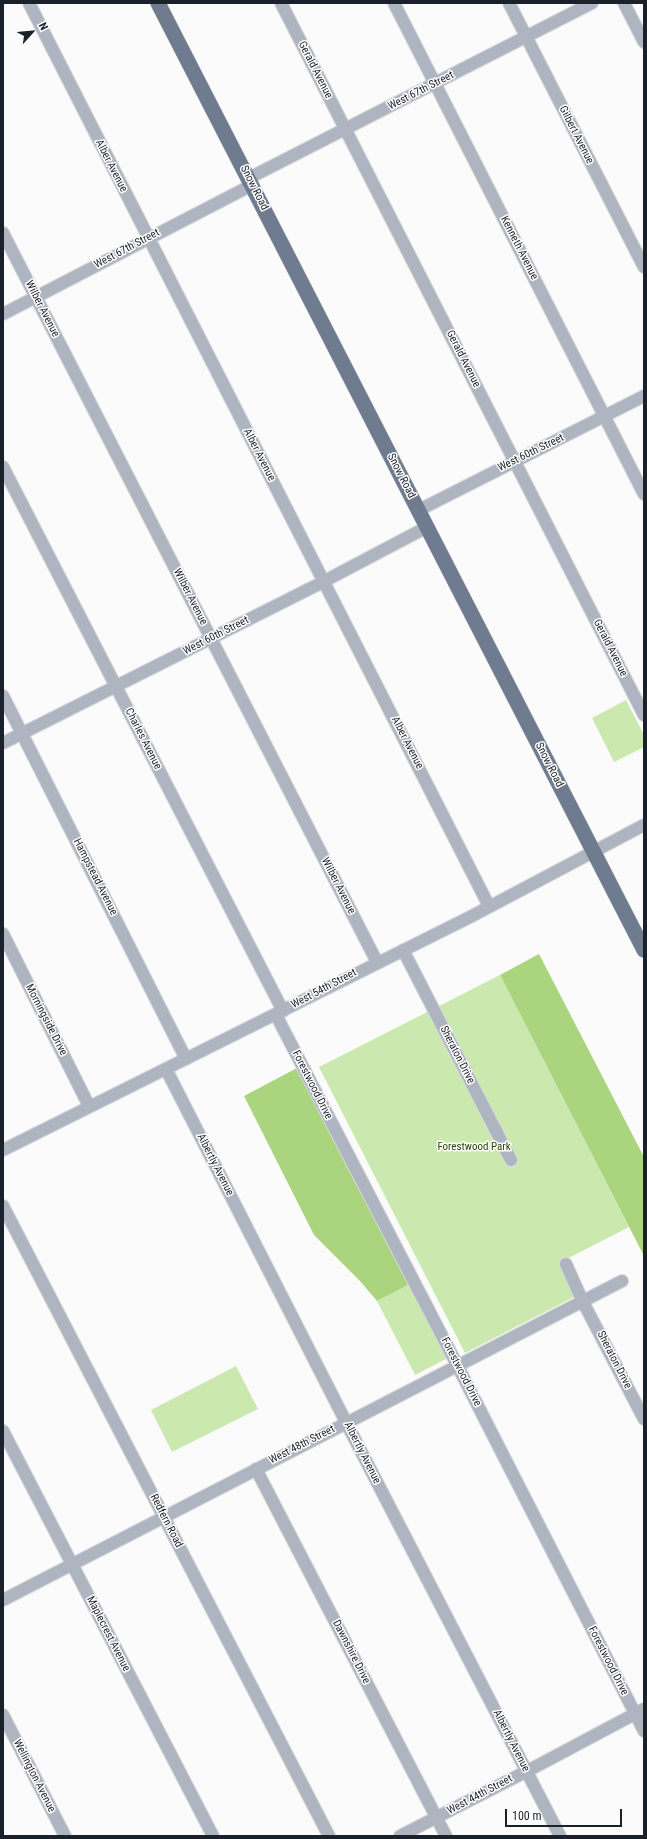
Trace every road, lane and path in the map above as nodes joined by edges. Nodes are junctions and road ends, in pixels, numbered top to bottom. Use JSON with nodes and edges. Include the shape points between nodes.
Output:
{"nodes":[{"id":1,"x":29,"y":3,"type":"edge"},
{"id":2,"x":158,"y":3,"type":"edge"},
{"id":3,"x":281,"y":3,"type":"edge"},
{"id":4,"x":394,"y":3,"type":"edge"},
{"id":5,"x":509,"y":3,"type":"edge"},
{"id":6,"x":592,"y":3,"type":"edge"},
{"id":7,"x":624,"y":3,"type":"edge"},
{"id":8,"x":526,"y":36,"type":"junction"},
{"id":9,"x":644,"y":42,"type":"edge"},
{"id":10,"x":435,"y":84,"type":"junction"},
{"id":11,"x":345,"y":129,"type":"junction"},
{"id":12,"x":250,"y":181,"type":"junction"},
{"id":13,"x":3,"y":233,"type":"edge"},
{"id":14,"x":148,"y":238,"type":"junction"},
{"id":15,"x":644,"y":267,"type":"edge"},
{"id":16,"x":36,"y":297,"type":"junction"},
{"id":17,"x":3,"y":314,"type":"edge"},
{"id":18,"x":644,"y":396,"type":"edge"},
{"id":19,"x":604,"y":416,"type":"junction"},
{"id":20,"x":514,"y":461,"type":"junction"},
{"id":21,"x":3,"y":467,"type":"edge"},
{"id":22,"x":644,"y":494,"type":"edge"},
{"id":23,"x":419,"y":510,"type":"junction"},
{"id":24,"x":427,"y":527,"type":"junction"},
{"id":25,"x":324,"y":581,"type":"junction"},
{"id":26,"x":211,"y":638,"type":"junction"},
{"id":27,"x":116,"y":686,"type":"junction"},
{"id":28,"x":3,"y":696,"type":"edge"},
{"id":29,"x":644,"y":715,"type":"edge"},
{"id":30,"x":22,"y":733,"type":"junction"},
{"id":31,"x":3,"y":743,"type":"edge"},
{"id":32,"x":644,"y":825,"type":"edge"},
{"id":33,"x":594,"y":851,"type":"junction"},
{"id":34,"x":489,"y":906,"type":"junction"},
{"id":35,"x":3,"y":934,"type":"edge"},
{"id":36,"x":403,"y":950,"type":"junction"},
{"id":37,"x":644,"y":950,"type":"edge"},
{"id":38,"x":377,"y":962,"type":"junction"},
{"id":39,"x":279,"y":1013,"type":"junction"},
{"id":40,"x":186,"y":1059,"type":"junction"},
{"id":41,"x":166,"y":1069,"type":"junction"},
{"id":42,"x":89,"y":1106,"type":"junction"},
{"id":43,"x":3,"y":1150,"type":"edge"},
{"id":44,"x":511,"y":1160,"type":"dead end"},
{"id":45,"x":3,"y":1206,"type":"edge"},
{"id":46,"x":566,"y":1264,"type":"dead end"},
{"id":47,"x":622,"y":1281,"type":"dead end"},
{"id":48,"x":583,"y":1302,"type":"junction"},
{"id":49,"x":458,"y":1366,"type":"junction"},
{"id":50,"x":644,"y":1419,"type":"edge"},
{"id":51,"x":346,"y":1423,"type":"junction"},
{"id":52,"x":3,"y":1431,"type":"edge"},
{"id":53,"x":256,"y":1469,"type":"junction"},
{"id":54,"x":165,"y":1518,"type":"junction"},
{"id":55,"x":72,"y":1565,"type":"junction"},
{"id":56,"x":3,"y":1600,"type":"edge"},
{"id":57,"x":639,"y":1711,"type":"edge"},
{"id":58,"x":3,"y":1715,"type":"edge"},
{"id":59,"x":644,"y":1731,"type":"edge"},
{"id":60,"x":526,"y":1770,"type":"junction"},
{"id":61,"x":437,"y":1817,"type":"junction"},
{"id":62,"x":66,"y":1836,"type":"edge"},
{"id":63,"x":212,"y":1836,"type":"edge"},
{"id":64,"x":330,"y":1836,"type":"edge"},
{"id":65,"x":400,"y":1836,"type":"edge"},
{"id":66,"x":446,"y":1836,"type":"edge"},
{"id":67,"x":560,"y":1836,"type":"edge"}],
"edges":[{"from":1,"to":14,"type":"street","name":"Alber Avenue"},
{"from":2,"to":12,"type":"main road","name":"Snow Road"},
{"from":3,"to":11,"type":"street","name":"Gerald Avenue"},
{"from":4,"to":10,"type":"street","name":"Kenneth Avenue"},
{"from":5,"to":8,"type":"street","name":"Gilbert Avenue"},
{"from":6,"to":8,"type":"street","name":"West 67th Street"},
{"from":7,"to":9,"type":"street"},
{"from":8,"to":10,"type":"street","name":"West 67th Street"},
{"from":8,"to":15,"type":"street","name":"Gilbert Avenue"},
{"from":10,"to":11,"type":"street","name":"West 67th Street"},
{"from":10,"to":19,"type":"street","name":"Kenneth Avenue"},
{"from":11,"to":12,"type":"street","name":"West 67th Street"},
{"from":11,"to":20,"type":"street","name":"Gerald Avenue"},
{"from":12,"to":14,"type":"street","name":"West 67th Street"},
{"from":12,"to":23,"type":"main road","name":"Snow Road"},
{"from":13,"to":16,"type":"street","name":"Wilber Avenue"},
{"from":14,"to":16,"type":"street","name":"West 67th Street"},
{"from":14,"to":25,"type":"street","name":"Alber Avenue"},
{"from":16,"to":17,"type":"street","name":"West 67th Street"},
{"from":16,"to":26,"type":"street","name":"Wilber Avenue"},
{"from":18,"to":19,"type":"street","name":"West 60th Street"},
{"from":19,"to":20,"type":"street","name":"West 60th Street"},
{"from":19,"to":22,"type":"street","name":"Kenneth Avenue"},
{"from":20,"to":23,"type":"street","name":"West 60th Street"},
{"from":20,"to":29,"type":"street","name":"Gerald Avenue"},
{"from":21,"to":27,"type":"street","name":"Charles Avenue"},
{"from":23,"to":24,"type":"main road","name":"Snow Road"},
{"from":24,"to":25,"type":"street","name":"West 60th Street"},
{"from":24,"to":33,"type":"main road","name":"Snow Road"},
{"from":25,"to":26,"type":"street","name":"West 60th Street"},
{"from":25,"to":34,"type":"street","name":"Alber Avenue"},
{"from":26,"to":27,"type":"street","name":"West 60th Street"},
{"from":26,"to":38,"type":"street","name":"Wilber Avenue"},
{"from":27,"to":30,"type":"street","name":"West 60th Street"},
{"from":27,"to":39,"type":"street","name":"Charles Avenue"},
{"from":28,"to":30,"type":"street","name":"Hampstead Avenue"},
{"from":30,"to":31,"type":"street","name":"West 60th Street"},
{"from":30,"to":40,"type":"street","name":"Hampstead Avenue"},
{"from":32,"to":33,"type":"street","name":"West 54th Street"},
{"from":33,"to":34,"type":"street","name":"West 54th Street"},
{"from":33,"to":37,"type":"main road","name":"Snow Road"},
{"from":34,"to":36,"type":"street","name":"West 54th Street"},
{"from":35,"to":42,"type":"street","name":"Morningside Drive"},
{"from":36,"to":38,"type":"street","name":"West 54th Street"},
{"from":36,"to":44,"type":"street","name":"Sheraton Drive"},
{"from":38,"to":39,"type":"street","name":"West 54th Street"},
{"from":39,"to":40,"type":"street","name":"West 54th Street"},
{"from":39,"to":49,"type":"street","name":"Forestwood Drive"},
{"from":40,"to":41,"type":"street","name":"West 54th Street"},
{"from":41,"to":42,"type":"street","name":"West 54th Street"},
{"from":41,"to":51,"type":"street","name":"Albertly Avenue"},
{"from":42,"to":43,"type":"street","name":"West 54th Street"},
{"from":45,"to":54,"type":"street","name":"Redfern Road"},
{"from":46,"to":48,"type":"street","name":"Sheraton Drive"},
{"from":47,"to":48,"type":"street","name":"West 48th Street"},
{"from":48,"to":49,"type":"street","name":"West 48th Street"},
{"from":48,"to":50,"type":"street","name":"Sheraton Drive"},
{"from":49,"to":51,"type":"street","name":"West 48th Street"},
{"from":49,"to":57,"type":"street","name":"Forestwood Drive"},
{"from":51,"to":53,"type":"street","name":"West 48th Street"},
{"from":51,"to":60,"type":"street","name":"Albertly Avenue"},
{"from":52,"to":55,"type":"street","name":"Maplecrest Avenue"},
{"from":53,"to":54,"type":"street","name":"West 48th Street"},
{"from":53,"to":61,"type":"street","name":"Dawnshire Drive"},
{"from":54,"to":55,"type":"street","name":"West 48th Street"},
{"from":54,"to":64,"type":"street","name":"Redfern Road"},
{"from":55,"to":56,"type":"street","name":"West 48th Street"},
{"from":55,"to":63,"type":"street","name":"Maplecrest Avenue"},
{"from":57,"to":59,"type":"street","name":"Forestwood Drive"},
{"from":57,"to":60,"type":"street","name":"West 44th Street"},
{"from":58,"to":62,"type":"street","name":"Wellington Avenue"},
{"from":60,"to":61,"type":"street","name":"West 44th Street"},
{"from":60,"to":67,"type":"street","name":"Albertly Avenue"},
{"from":61,"to":65,"type":"street","name":"West 44th Street"},
{"from":61,"to":66,"type":"street","name":"Dawnshire Drive"}]}
